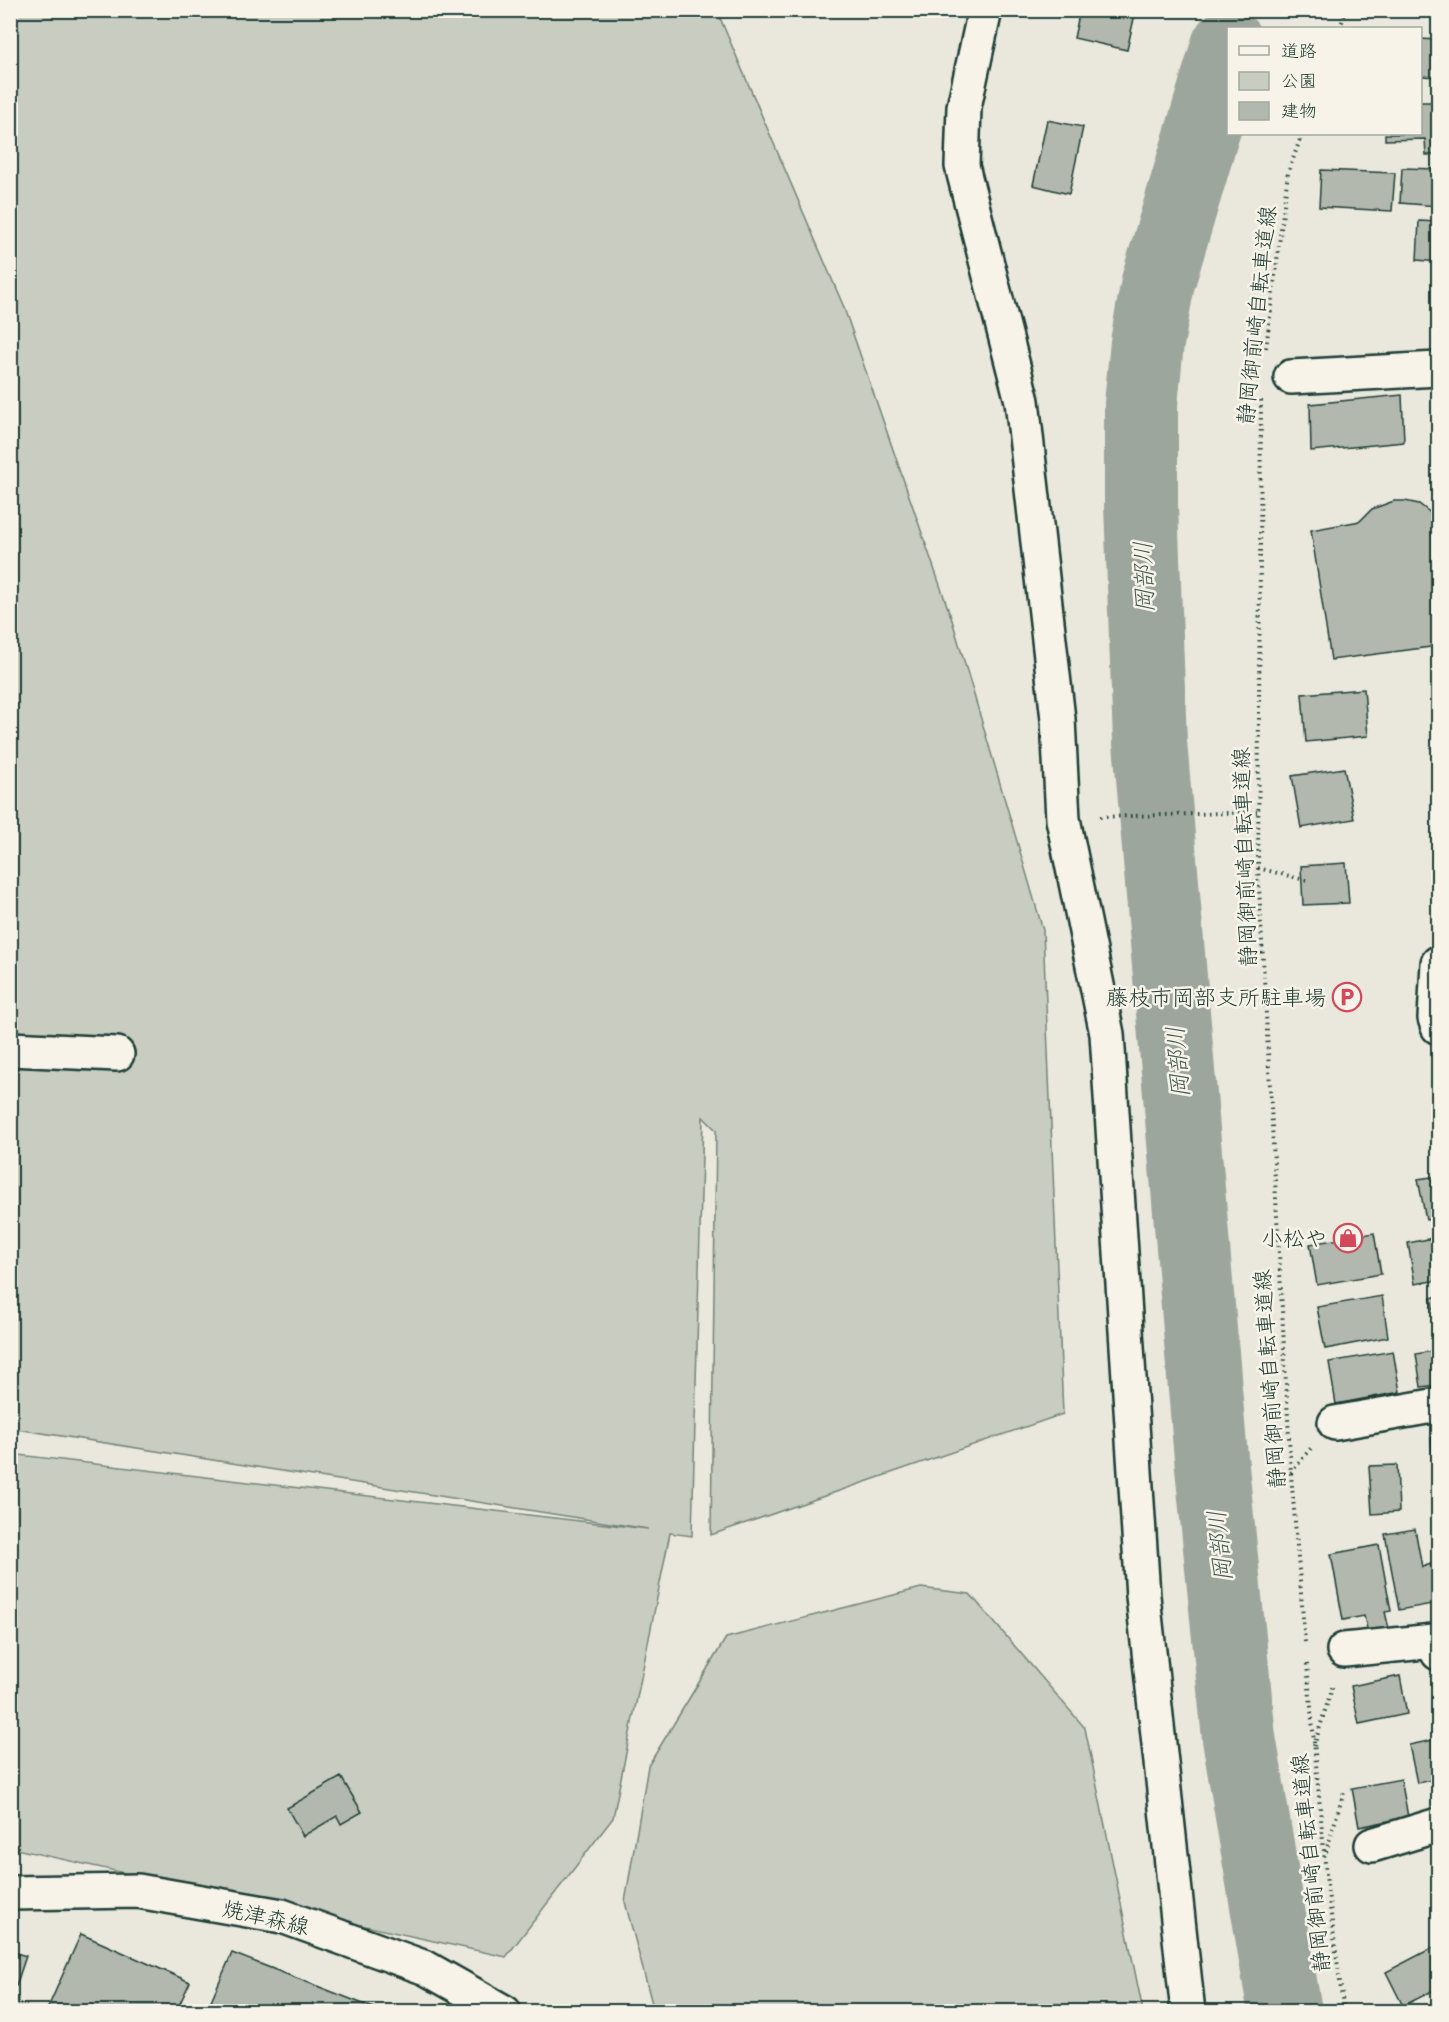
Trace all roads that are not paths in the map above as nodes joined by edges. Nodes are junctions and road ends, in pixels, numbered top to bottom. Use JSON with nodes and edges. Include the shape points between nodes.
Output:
{"nodes":[{"id":1,"x":985,"y":10,"type":"edge"},
{"id":2,"x":1438,"y":369,"type":"edge"},
{"id":3,"x":1291,"y":377,"type":"dead end"},
{"id":4,"x":1438,"y":963,"type":"edge"},
{"id":5,"x":1438,"y":1027,"type":"edge"},
{"id":6,"x":10,"y":1049,"type":"edge"},
{"id":7,"x":117,"y":1054,"type":"dead end"},
{"id":8,"x":1438,"y":1405,"type":"edge"},
{"id":9,"x":1335,"y":1423,"type":"dead end"},
{"id":10,"x":1344,"y":1650,"type":"road end"},
{"id":11,"x":1438,"y":1653,"type":"edge"},
{"id":12,"x":1438,"y":1825,"type":"edge"},
{"id":13,"x":1372,"y":1845,"type":"dead end"},
{"id":14,"x":10,"y":1893,"type":"edge"},
{"id":15,"x":504,"y":2012,"type":"edge"},
{"id":16,"x":1188,"y":2012,"type":"edge"}],
"edges":[{"from":1,"to":16,"type":"street","via":[[964,107],[962,166],[1022,401],[1058,719],[1063,819],[1107,1034],[1143,1596]]},
{"from":2,"to":3,"type":"street"},
{"from":4,"to":5,"type":"street"},
{"from":6,"to":7,"type":"street"},
{"from":8,"to":9,"type":"street"},
{"from":10,"to":11,"type":"street","via":[[1434,1641]]},
{"from":12,"to":13,"type":"street"},
{"from":14,"to":15,"type":"street","name":"焼津森線","via":[[138,1891],[282,1916],[426,1968]]}]}
